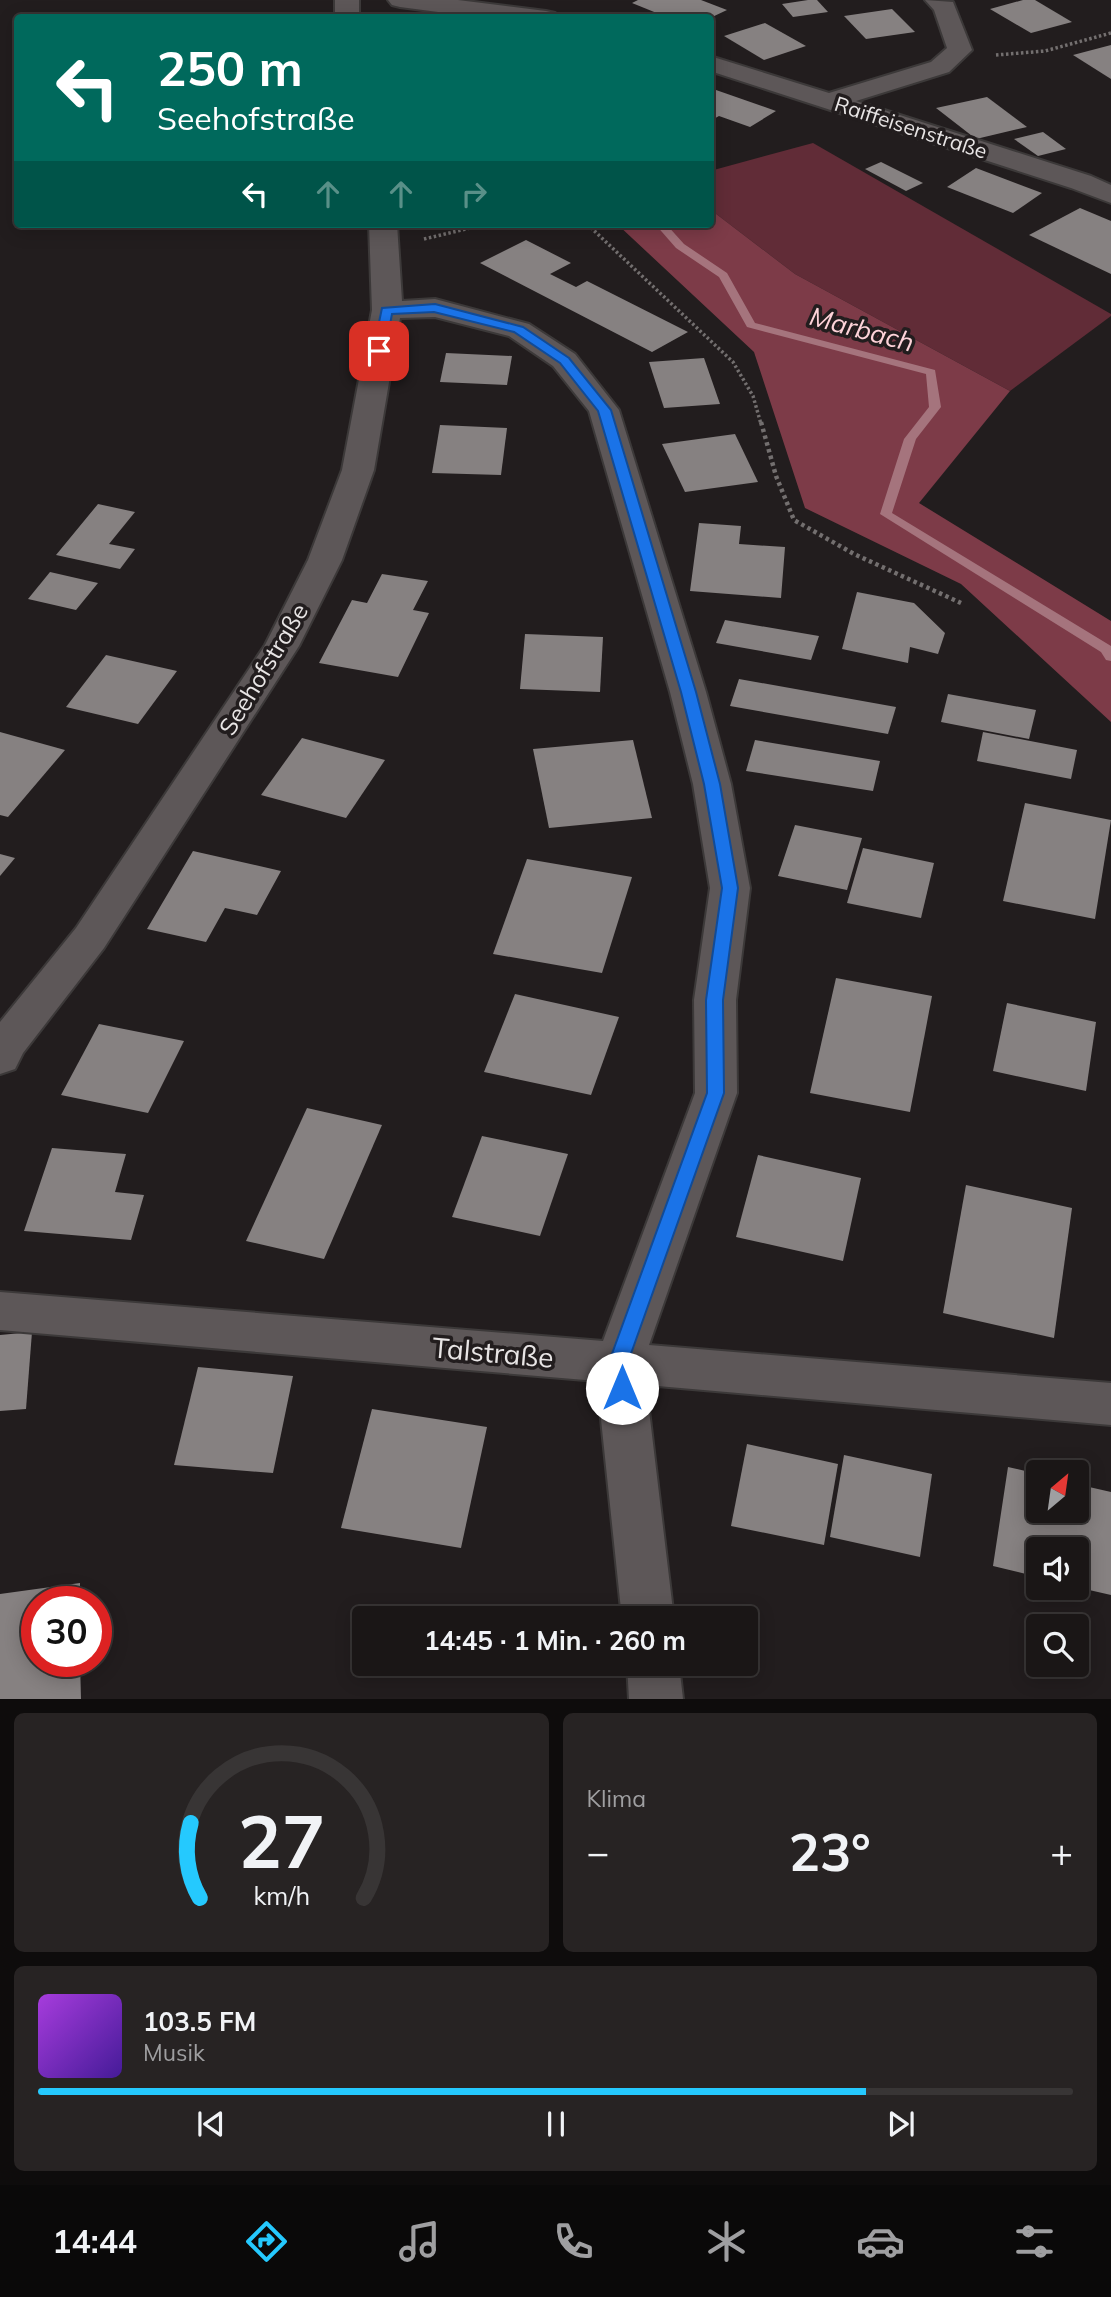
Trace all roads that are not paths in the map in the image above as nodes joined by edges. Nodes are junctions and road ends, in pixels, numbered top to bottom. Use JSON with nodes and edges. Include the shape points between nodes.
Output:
{"nodes":[{"id":1,"x":400,"y":0,"type":"edge"},
{"id":2,"x":937,"y":0,"type":"edge"},
{"id":3,"x":514,"y":14,"type":"edge"},
{"id":4,"x":714,"y":64,"type":"edge"},
{"id":5,"x":830,"y":101,"type":"junction"},
{"id":6,"x":1111,"y":195,"type":"edge"},
{"id":7,"x":385,"y":236,"type":"edge"},
{"id":8,"x":387,"y":310,"type":"junction"},
{"id":9,"x":0,"y":1058,"type":"edge"},
{"id":10,"x":0,"y":1311,"type":"edge"},
{"id":11,"x":619,"y":1362,"type":"junction"},
{"id":12,"x":1111,"y":1404,"type":"edge"},
{"id":13,"x":647,"y":1606,"type":"edge"},
{"id":14,"x":654,"y":1676,"type":"edge"},
{"id":15,"x":656,"y":1699,"type":"edge"}],
"edges":[{"from":1,"to":3,"type":"street"},
{"from":2,"to":5,"type":"street","via":[[945,7],[960,50],[940,67]]},
{"from":4,"to":5,"type":"street","name":"Raiffeisenstraße"},
{"from":5,"to":6,"type":"street","name":"Raiffeisenstraße"},
{"from":7,"to":8,"type":"street","name":"Seehofstraße"},
{"from":8,"to":9,"type":"street","name":"Seehofstraße","via":[[358,470],[325,560],[282,646],[90,938]]},
{"from":8,"to":11,"type":"street","via":[[435,308],[519,330],[564,360],[604,410],[712,784],[730,888],[715,1000],[716,1093]]},
{"from":10,"to":11,"type":"street","name":"Talstraße"},
{"from":11,"to":12,"type":"street","name":"Talstraße"},
{"from":11,"to":13,"type":"street"},
{"from":14,"to":15,"type":"street"}]}
